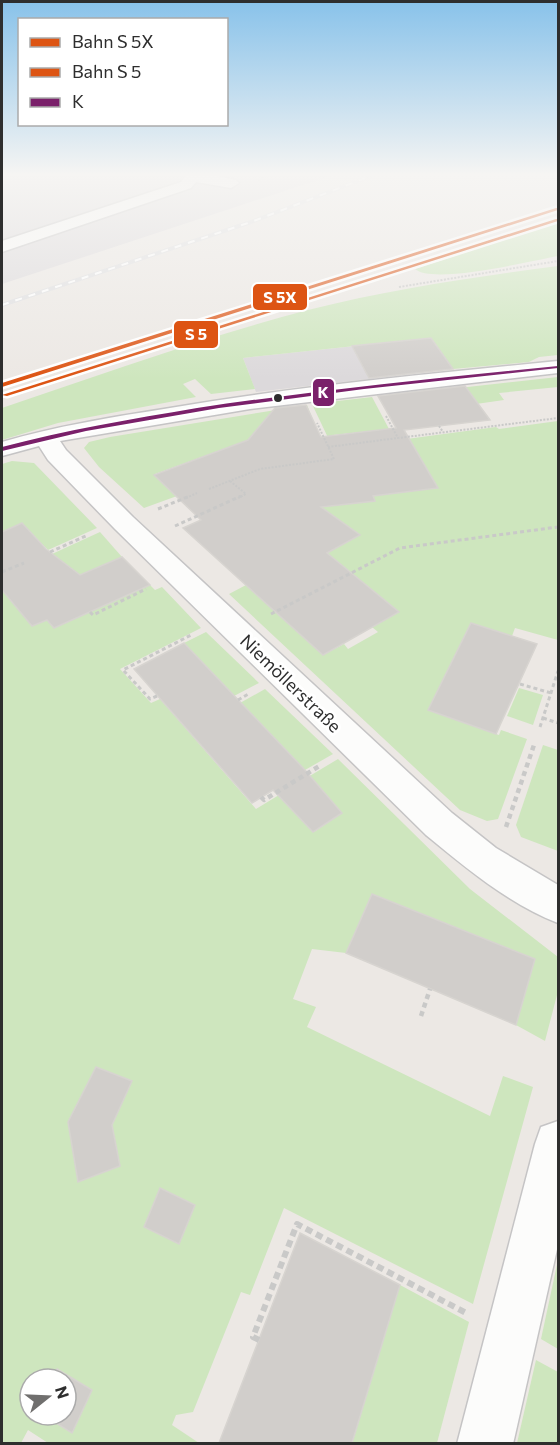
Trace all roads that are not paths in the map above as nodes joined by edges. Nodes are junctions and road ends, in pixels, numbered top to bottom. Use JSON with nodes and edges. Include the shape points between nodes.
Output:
{"nodes":[{"id":1,"x":558,"y":367,"type":"edge"},
{"id":2,"x":45,"y":436,"type":"junction"},
{"id":3,"x":2,"y":449,"type":"edge"},
{"id":4,"x":558,"y":905,"type":"edge"},
{"id":5,"x":558,"y":1144,"type":"edge"},
{"id":6,"x":485,"y":1443,"type":"edge"}],
"edges":[{"from":1,"to":2,"type":"street","via":[[210,407]]},
{"from":2,"to":3,"type":"street"},
{"from":2,"to":4,"type":"street","name":"Niemöllerstraße","via":[[57,455],[146,526],[178,574],[439,824],[483,860]]},
{"from":5,"to":6,"type":"street"}]}
